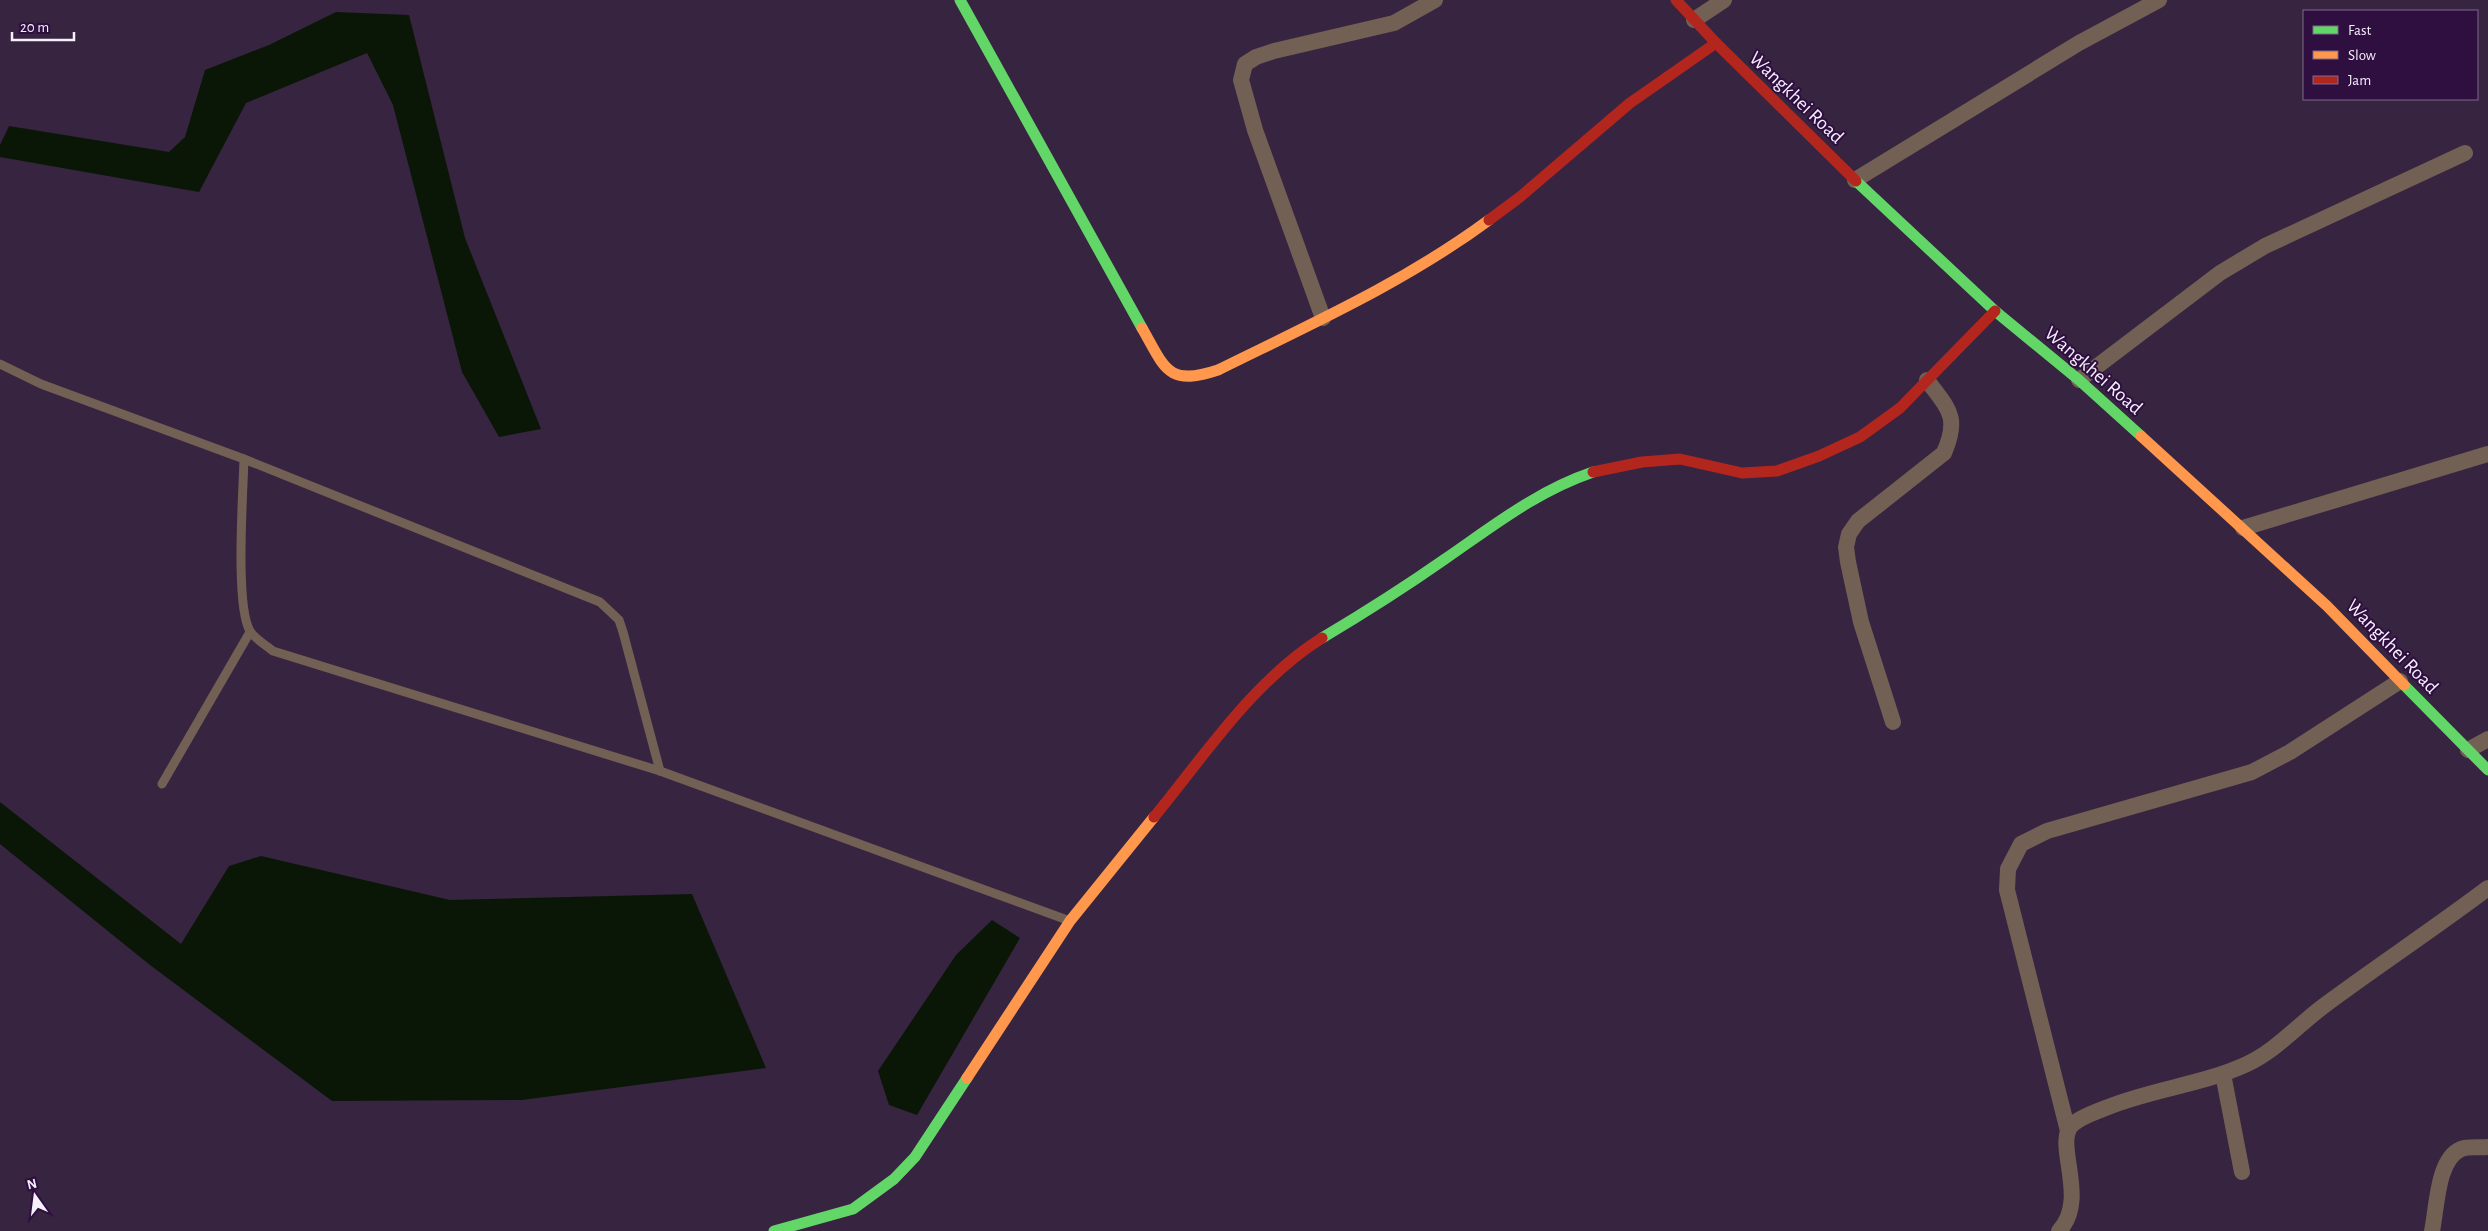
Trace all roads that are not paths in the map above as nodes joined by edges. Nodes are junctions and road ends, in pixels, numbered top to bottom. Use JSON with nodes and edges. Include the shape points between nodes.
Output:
{"nodes":[{"id":1,"x":960,"y":0,"type":"edge"},
{"id":2,"x":1435,"y":0,"type":"edge"},
{"id":3,"x":1676,"y":0,"type":"edge"},
{"id":4,"x":1724,"y":0,"type":"edge"},
{"id":5,"x":2159,"y":0,"type":"edge"},
{"id":6,"x":1694,"y":20,"type":"junction"},
{"id":7,"x":1716,"y":44,"type":"junction"},
{"id":8,"x":2465,"y":152,"type":"dead end"},
{"id":9,"x":1855,"y":180,"type":"junction"},
{"id":10,"x":1995,"y":311,"type":"junction"},
{"id":11,"x":1323,"y":318,"type":"junction"},
{"id":12,"x":0,"y":364,"type":"edge"},
{"id":13,"x":1927,"y":380,"type":"junction"},
{"id":14,"x":2080,"y":380,"type":"junction"},
{"id":15,"x":2488,"y":454,"type":"edge"},
{"id":16,"x":244,"y":459,"type":"junction"},
{"id":17,"x":2243,"y":528,"type":"junction"},
{"id":18,"x":250,"y":632,"type":"junction"},
{"id":19,"x":2400,"y":681,"type":"junction"},
{"id":20,"x":1893,"y":722,"type":"dead end"},
{"id":21,"x":2488,"y":739,"type":"edge"},
{"id":22,"x":2468,"y":750,"type":"junction"},
{"id":23,"x":2488,"y":770,"type":"edge"},
{"id":24,"x":660,"y":771,"type":"junction"},
{"id":25,"x":162,"y":784,"type":"dead end"},
{"id":26,"x":2488,"y":888,"type":"edge"},
{"id":27,"x":1070,"y":921,"type":"junction"},
{"id":28,"x":2223,"y":1074,"type":"junction"},
{"id":29,"x":2068,"y":1131,"type":"junction"},
{"id":30,"x":2488,"y":1147,"type":"edge"},
{"id":31,"x":2242,"y":1172,"type":"dead end"},
{"id":32,"x":774,"y":1231,"type":"edge"},
{"id":33,"x":2059,"y":1231,"type":"edge"},
{"id":34,"x":2432,"y":1231,"type":"edge"}],
"edges":[{"from":1,"to":11,"type":"street","via":[[1118,286],[1165,367],[1174,375],[1186,378],[1218,370]]},
{"from":2,"to":11,"type":"street","via":[[1394,23],[1274,51],[1246,64],[1241,80],[1255,130]]},
{"from":3,"to":6,"type":"street","name":"Wangkhei Road"},
{"from":4,"to":6,"type":"street"},
{"from":5,"to":9,"type":"street","via":[[2078,43]]},
{"from":6,"to":7,"type":"street","name":"Wangkhei Road"},
{"from":7,"to":9,"type":"street","name":"Wangkhei Road"},
{"from":7,"to":11,"type":"street","via":[[1630,103],[1520,197],[1451,248],[1396,281]]},
{"from":8,"to":14,"type":"street","via":[[2265,246],[2220,273]]},
{"from":9,"to":10,"type":"street","name":"Wangkhei Road"},
{"from":10,"to":13,"type":"street"},
{"from":10,"to":14,"type":"street","name":"Wangkhei Road"},
{"from":12,"to":16,"type":"lane","via":[[41,384]]},
{"from":13,"to":20,"type":"street","via":[[1950,412],[1951,436],[1944,453],[1858,521],[1849,534],[1846,547],[1861,622]]},
{"from":13,"to":27,"type":"street","via":[[1900,408],[1860,437],[1777,471],[1742,473],[1680,459],[1642,462],[1605,468],[1535,496],[1396,593],[1295,656],[1253,696]]},
{"from":14,"to":17,"type":"street","name":"Wangkhei Road"},
{"from":15,"to":17,"type":"street"},
{"from":16,"to":18,"type":"lane","via":[[242,593]]},
{"from":16,"to":24,"type":"lane","via":[[600,602],[621,626]]},
{"from":17,"to":19,"type":"street","name":"Wangkhei Road","via":[[2327,606]]},
{"from":18,"to":24,"type":"lane","via":[[273,651]]},
{"from":18,"to":25,"type":"lane"},
{"from":19,"to":22,"type":"street","name":"Wangkhei Road"},
{"from":19,"to":29,"type":"street","via":[[2290,752],[2252,772],[2047,831],[2021,844],[2008,869],[2007,890]]},
{"from":21,"to":22,"type":"street"},
{"from":22,"to":23,"type":"street","name":"Wangkhei Road"},
{"from":24,"to":27,"type":"lane"},
{"from":26,"to":28,"type":"street","via":[[2324,1006],[2270,1050]]},
{"from":27,"to":32,"type":"street","via":[[910,1162],[894,1179],[853,1209]]},
{"from":28,"to":29,"type":"street","via":[[2118,1103],[2081,1118]]},
{"from":28,"to":31,"type":"street"},
{"from":29,"to":33,"type":"street","via":[[2066,1139],[2073,1202],[2071,1214]]},
{"from":30,"to":34,"type":"street","via":[[2463,1148],[2451,1155],[2444,1167]]}]}
